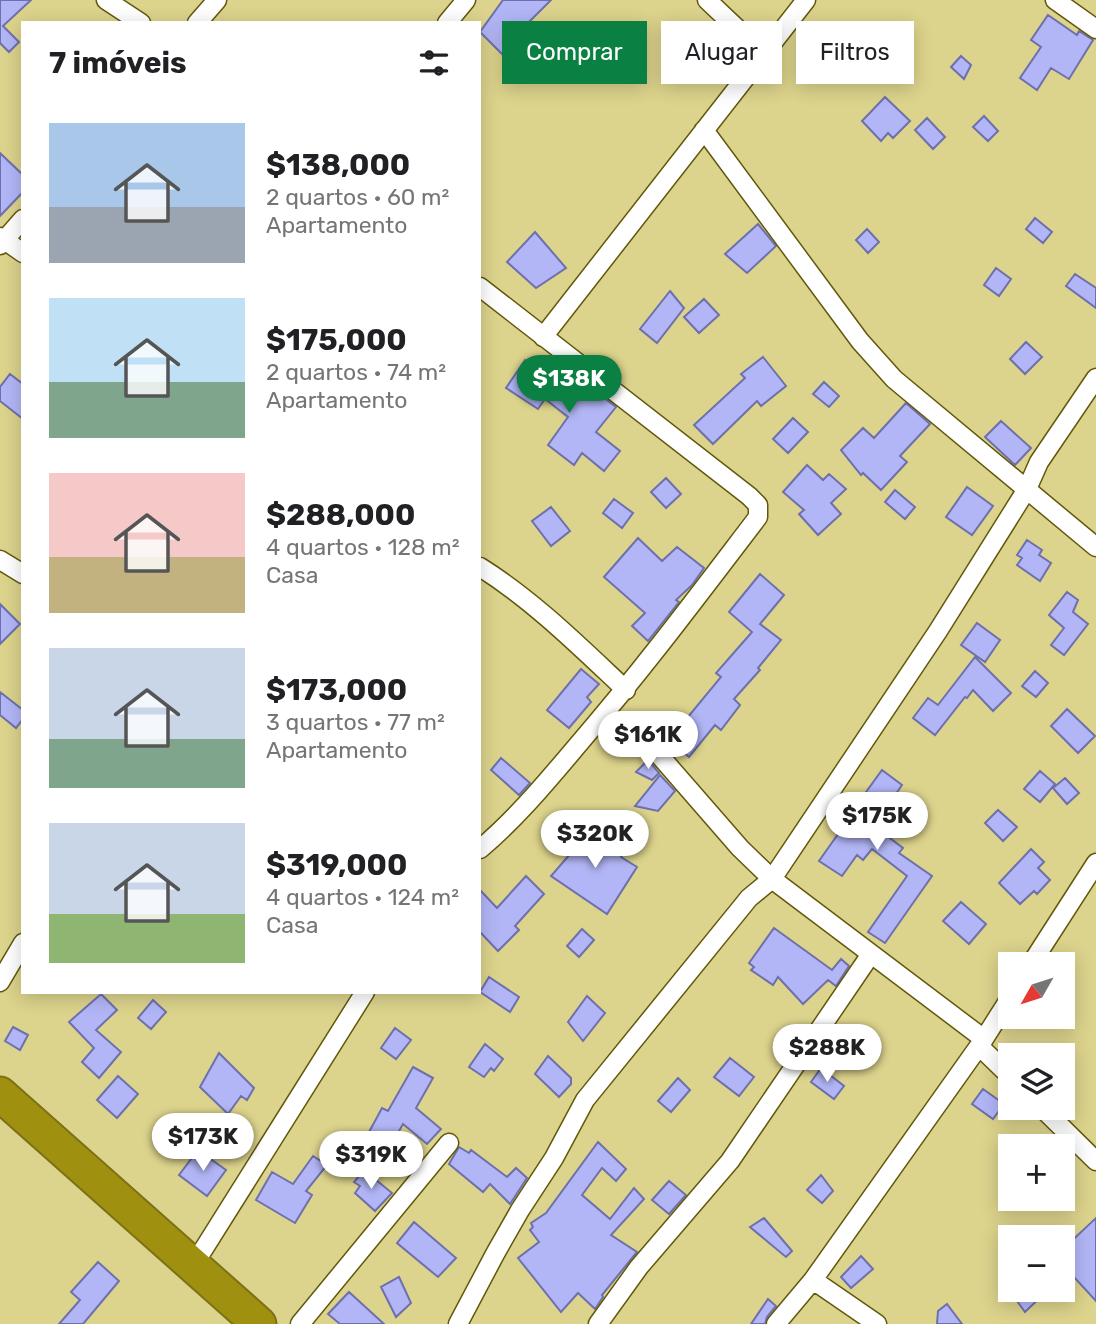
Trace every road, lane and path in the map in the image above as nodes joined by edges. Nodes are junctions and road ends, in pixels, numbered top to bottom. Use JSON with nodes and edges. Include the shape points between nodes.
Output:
{"nodes":[{"id":1,"x":106,"y":0,"type":"edge"},
{"id":2,"x":217,"y":0,"type":"edge"},
{"id":3,"x":466,"y":0,"type":"edge"},
{"id":4,"x":707,"y":0,"type":"edge"},
{"id":5,"x":806,"y":0,"type":"edge"},
{"id":6,"x":1055,"y":0,"type":"edge"},
{"id":7,"x":138,"y":21,"type":"edge"},
{"id":8,"x":199,"y":21,"type":"edge"},
{"id":9,"x":449,"y":21,"type":"edge"},
{"id":10,"x":729,"y":21,"type":"edge"},
{"id":11,"x":1096,"y":29,"type":"edge"},
{"id":12,"x":782,"y":32,"type":"edge"},
{"id":13,"x":742,"y":84,"type":"edge"},
{"id":14,"x":705,"y":130,"type":"junction"},
{"id":15,"x":21,"y":221,"type":"edge"},
{"id":16,"x":1,"y":240,"type":"edge"},
{"id":17,"x":21,"y":252,"type":"edge"},
{"id":18,"x":481,"y":288,"type":"edge"},
{"id":19,"x":543,"y":337,"type":"junction"},
{"id":20,"x":1096,"y":378,"type":"edge"},
{"id":21,"x":1027,"y":489,"type":"junction"},
{"id":22,"x":1096,"y":547,"type":"edge"},
{"id":23,"x":0,"y":559,"type":"edge"},
{"id":24,"x":481,"y":568,"type":"edge"},
{"id":25,"x":21,"y":573,"type":"edge"},
{"id":26,"x":626,"y":690,"type":"junction"},
{"id":27,"x":604,"y":714,"type":"junction"},
{"id":28,"x":481,"y":848,"type":"edge"},
{"id":29,"x":1096,"y":863,"type":"edge"},
{"id":30,"x":772,"y":879,"type":"junction"},
{"id":31,"x":21,"y":946,"type":"edge"},
{"id":32,"x":1039,"y":952,"type":"edge"},
{"id":33,"x":871,"y":954,"type":"junction"},
{"id":34,"x":0,"y":982,"type":"edge"},
{"id":35,"x":364,"y":994,"type":"edge"},
{"id":36,"x":998,"y":1017,"type":"edge"},
{"id":37,"x":982,"y":1042,"type":"junction"},
{"id":38,"x":998,"y":1061,"type":"edge"},
{"id":39,"x":0,"y":1094,"type":"edge"},
{"id":40,"x":1054,"y":1120,"type":"edge"},
{"id":41,"x":449,"y":1143,"type":"dead end"},
{"id":42,"x":1096,"y":1161,"type":"edge"},
{"id":43,"x":193,"y":1266,"type":"junction"},
{"id":44,"x":813,"y":1280,"type":"junction"},
{"id":45,"x":259,"y":1324,"type":"edge"},
{"id":46,"x":300,"y":1324,"type":"edge"},
{"id":47,"x":458,"y":1324,"type":"edge"},
{"id":48,"x":598,"y":1324,"type":"edge"},
{"id":49,"x":776,"y":1324,"type":"edge"},
{"id":50,"x":877,"y":1324,"type":"edge"}],
"edges":[{"from":1,"to":7,"type":"street"},
{"from":2,"to":8,"type":"street"},
{"from":3,"to":9,"type":"street"},
{"from":4,"to":10,"type":"street"},
{"from":5,"to":12,"type":"street"},
{"from":6,"to":11,"type":"street"},
{"from":13,"to":14,"type":"street"},
{"from":14,"to":19,"type":"street"},
{"from":14,"to":21,"type":"street","via":[[860,341],[894,379]]},
{"from":15,"to":16,"type":"street"},
{"from":16,"to":17,"type":"street"},
{"from":18,"to":19,"type":"street"},
{"from":19,"to":26,"type":"street","via":[[758,505],[758,517]]},
{"from":20,"to":21,"type":"street","via":[[1039,461]]},
{"from":21,"to":22,"type":"street"},
{"from":21,"to":30,"type":"street"},
{"from":23,"to":25,"type":"street"},
{"from":24,"to":26,"type":"street","via":[[541,611]]},
{"from":26,"to":27,"type":"street"},
{"from":27,"to":28,"type":"street","via":[[523,809]]},
{"from":27,"to":30,"type":"street","via":[[653,748]]},
{"from":29,"to":32,"type":"street"},
{"from":30,"to":33,"type":"street"},
{"from":30,"to":47,"type":"street","via":[[749,898],[585,1100]]},
{"from":31,"to":34,"type":"street"},
{"from":33,"to":37,"type":"street"},
{"from":33,"to":48,"type":"street","via":[[730,1161],[639,1267]]},
{"from":35,"to":43,"type":"street"},
{"from":36,"to":37,"type":"street"},
{"from":37,"to":38,"type":"street"},
{"from":37,"to":44,"type":"street"},
{"from":39,"to":43,"type":"highway"},
{"from":40,"to":42,"type":"street"},
{"from":41,"to":46,"type":"street"},
{"from":43,"to":45,"type":"highway"},
{"from":44,"to":49,"type":"street"},
{"from":44,"to":50,"type":"street"}]}
